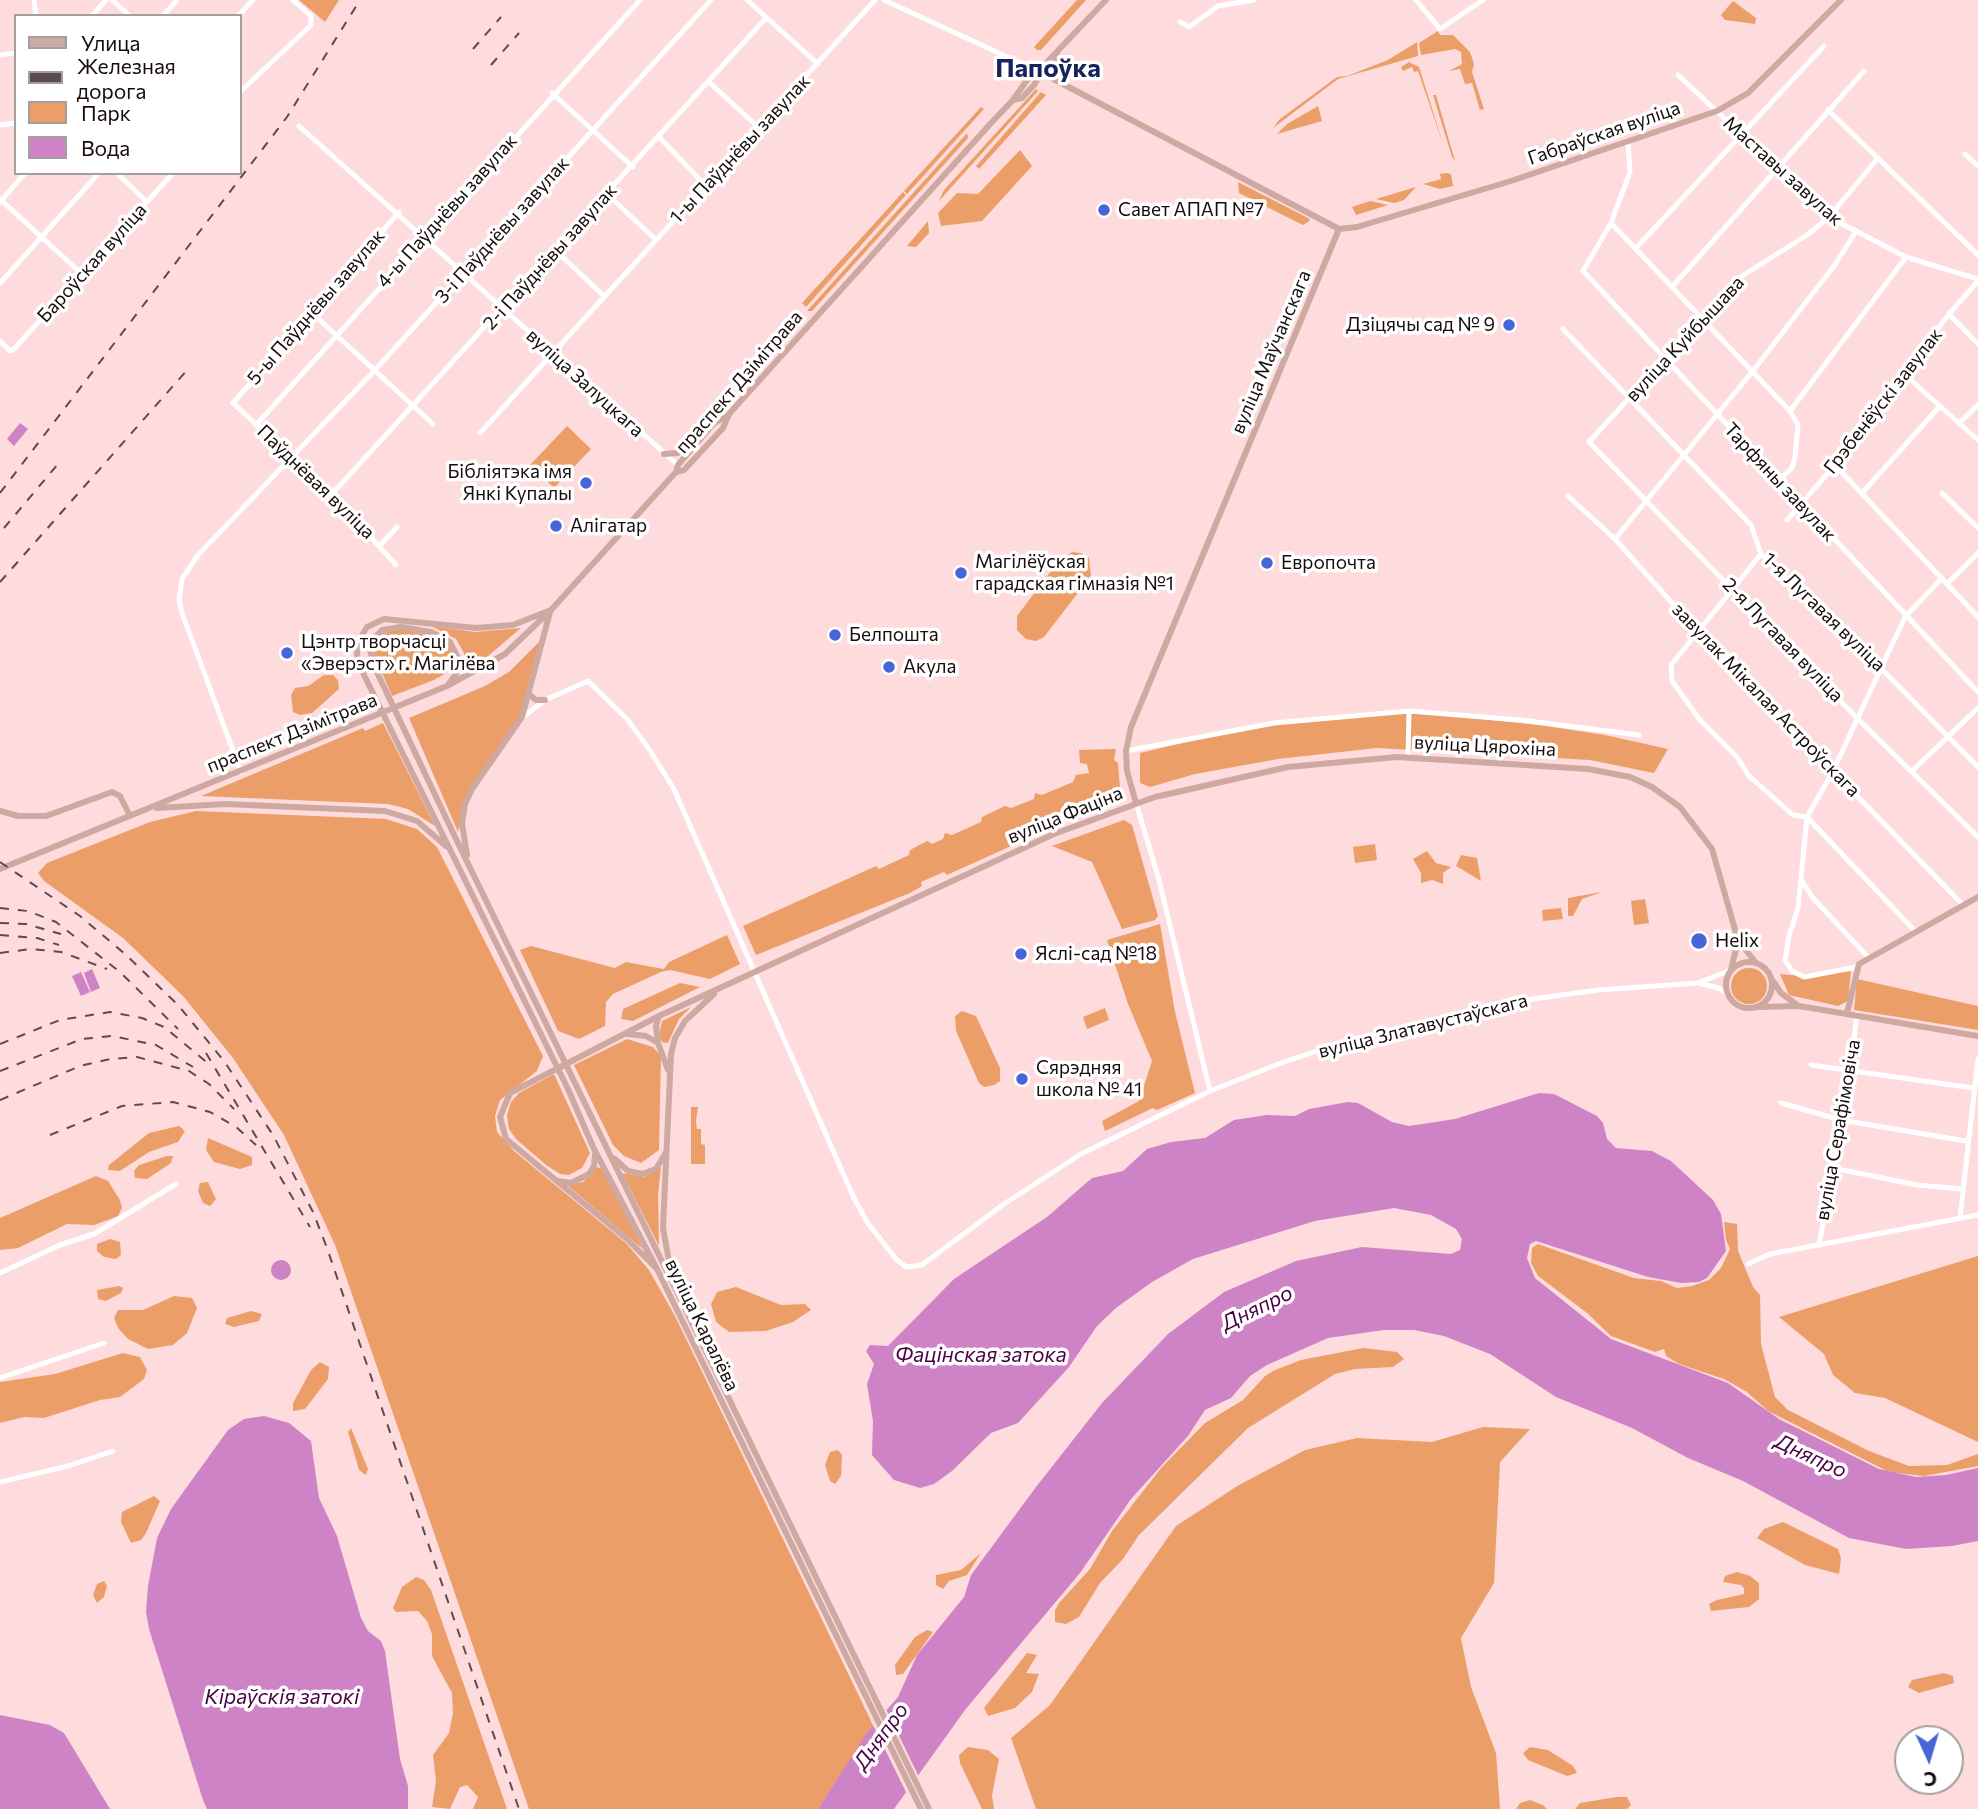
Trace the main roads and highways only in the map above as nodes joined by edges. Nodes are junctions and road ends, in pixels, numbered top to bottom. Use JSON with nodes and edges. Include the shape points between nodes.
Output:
{"nodes":[{"id":1,"x":1106,"y":0,"type":"edge"},
{"id":2,"x":1841,"y":0,"type":"edge"},
{"id":3,"x":1057,"y":52,"type":"junction"},
{"id":4,"x":1040,"y":72,"type":"junction"},
{"id":5,"x":1057,"y":82,"type":"junction"},
{"id":6,"x":1339,"y":229,"type":"junction"},
{"id":7,"x":729,"y":414,"type":"junction"},
{"id":8,"x":713,"y":424,"type":"junction"},
{"id":9,"x":664,"y":454,"type":"road end"},
{"id":10,"x":679,"y":469,"type":"junction"},
{"id":11,"x":551,"y":610,"type":"junction"},
{"id":12,"x":447,"y":686,"type":"junction"},
{"id":13,"x":530,"y":695,"type":"junction"},
{"id":14,"x":545,"y":700,"type":"road end"},
{"id":15,"x":411,"y":743,"type":"junction"},
{"id":16,"x":399,"y":748,"type":"junction"},
{"id":17,"x":1136,"y":803,"type":"junction"},
{"id":18,"x":148,"y":809,"type":"junction"},
{"id":19,"x":0,"y":811,"type":"edge"},
{"id":20,"x":130,"y":816,"type":"junction"},
{"id":21,"x":454,"y":856,"type":"junction"},
{"id":22,"x":469,"y":867,"type":"junction"},
{"id":23,"x":0,"y":869,"type":"edge"},
{"id":24,"x":1978,"y":897,"type":"edge"},
{"id":25,"x":1738,"y":940,"type":"junction"},
{"id":26,"x":1757,"y":964,"type":"junction"},
{"id":27,"x":1731,"y":970,"type":"junction"},
{"id":28,"x":1772,"y":981,"type":"junction"},
{"id":29,"x":718,"y":990,"type":"junction"},
{"id":30,"x":1799,"y":1006,"type":"junction"},
{"id":31,"x":1758,"y":1007,"type":"junction"},
{"id":32,"x":1847,"y":1013,"type":"junction"},
{"id":33,"x":659,"y":1016,"type":"junction"},
{"id":34,"x":625,"y":1034,"type":"junction"},
{"id":35,"x":1978,"y":1036,"type":"edge"},
{"id":36,"x":658,"y":1043,"type":"junction"},
{"id":37,"x":551,"y":1045,"type":"junction"},
{"id":38,"x":669,"y":1073,"type":"junction"},
{"id":39,"x":572,"y":1087,"type":"junction"},
{"id":40,"x":603,"y":1143,"type":"junction"},
{"id":41,"x":594,"y":1149,"type":"junction"},
{"id":42,"x":667,"y":1149,"type":"junction"},
{"id":43,"x":552,"y":1179,"type":"junction"},
{"id":44,"x":657,"y":1269,"type":"junction"},
{"id":45,"x":673,"y":1285,"type":"junction"},
{"id":46,"x":843,"y":1640,"type":"junction"},
{"id":47,"x":921,"y":1809,"type":"edge"},
{"id":48,"x":929,"y":1809,"type":"edge"}],
"edges":[{"from":1,"to":3,"type":"main road","name":"праспект Дзімітрава"},
{"from":2,"to":6,"type":"main road","name":"Габраўская вуліца","via":[[1748,93],[1717,111],[1369,224]]},
{"from":3,"to":4,"type":"main road","name":"праспект Дзімітрава"},
{"from":3,"to":5,"type":"main road","via":[[1052,71]]},
{"from":4,"to":5,"type":"main road"},
{"from":4,"to":7,"type":"main road","name":"праспект Дзімітрава","via":[[1034,85],[1022,98],[1013,100]]},
{"from":5,"to":6,"type":"main road"},
{"from":6,"to":17,"type":"main road","name":"вуліца Маўчанскага","via":[[1131,727],[1126,751],[1128,784]]},
{"from":7,"to":8,"type":"main road"},
{"from":7,"to":10,"type":"main road","name":"праспект Дзімітрава","via":[[723,428]]},
{"from":8,"to":9,"type":"main road","via":[[699,431],[678,453]]},
{"from":8,"to":10,"type":"main road"},
{"from":10,"to":11,"type":"main road","name":"праспект Дзімітрава"},
{"from":11,"to":12,"type":"main road","name":"праспект Дзімітрава","via":[[505,654]]},
{"from":11,"to":13,"type":"main road"},
{"from":11,"to":16,"type":"main road","name":"вуліца Каралёва","via":[[491,628],[397,619],[367,627],[357,655]]},
{"from":12,"to":15,"type":"main road","name":"вуліца Каралёва","via":[[458,666],[457,651],[450,642],[431,632],[401,626],[387,627],[373,639],[371,659]]},
{"from":12,"to":18,"type":"main road","name":"праспект Дзімітрава"},
{"from":13,"to":14,"type":"main road"},
{"from":13,"to":22,"type":"main road","via":[[522,717],[465,804],[463,840]]},
{"from":15,"to":16,"type":"main road"},
{"from":15,"to":22,"type":"main road","name":"вуліца Каралёва"},
{"from":16,"to":21,"type":"main road","name":"вуліца Каралёва"},
{"from":17,"to":25,"type":"main road","name":"вуліца Цярохіна","via":[[1264,771],[1408,757],[1623,775],[1652,787],[1680,807],[1712,849]]},
{"from":17,"to":29,"type":"main road","name":"вуліца Фаціна","via":[[1054,834]]},
{"from":18,"to":20,"type":"main road","name":"праспект Дзімітрава"},
{"from":18,"to":21,"type":"main road","via":[[194,803],[385,811],[426,826]]},
{"from":19,"to":20,"type":"main road","via":[[46,816],[112,792],[120,796]]},
{"from":20,"to":23,"type":"main road","name":"праспект Дзімітрава"},
{"from":21,"to":37,"type":"main road","name":"вуліца Каралёва"},
{"from":22,"to":37,"type":"main road","name":"вуліца Каралёва"},
{"from":24,"to":32,"type":"main road","via":[[1868,957],[1857,967]]},
{"from":25,"to":26,"type":"main road","name":"вуліца Цярохіна"},
{"from":25,"to":27,"type":"main road","name":"вуліца Цярохіна"},
{"from":26,"to":27,"type":"main road","via":[[1743,963]]},
{"from":26,"to":28,"type":"main road"},
{"from":27,"to":31,"type":"main road","via":[[1728,995],[1744,1008]]},
{"from":28,"to":30,"type":"main road"},
{"from":28,"to":31,"type":"main road","via":[[1769,998]]},
{"from":29,"to":33,"type":"main road","name":"вуліца Фаціна"},
{"from":29,"to":38,"type":"main road","via":[[685,1021],[675,1038]]},
{"from":30,"to":31,"type":"main road"},
{"from":30,"to":32,"type":"main road"},
{"from":32,"to":35,"type":"main road"},
{"from":33,"to":34,"type":"main road","name":"вуліца Фаціна"},
{"from":33,"to":36,"type":"main road"},
{"from":34,"to":36,"type":"main road","via":[[646,1036]]},
{"from":34,"to":43,"type":"main road","name":"вуліца Фаціна","via":[[510,1093],[499,1116],[502,1132]]},
{"from":36,"to":38,"type":"main road"},
{"from":37,"to":39,"type":"main road","name":"вуліца Каралёва"},
{"from":38,"to":42,"type":"main road"},
{"from":39,"to":40,"type":"main road","name":"вуліца Каралёва"},
{"from":39,"to":41,"type":"main road","name":"вуліца Каралёва"},
{"from":40,"to":42,"type":"main road","via":[[621,1167],[642,1174],[656,1169]]},
{"from":40,"to":45,"type":"main road","name":"вуліца Каралёва"},
{"from":41,"to":43,"type":"main road","via":[[596,1159],[589,1174],[571,1183]]},
{"from":41,"to":44,"type":"main road","name":"вуліца Каралёва"},
{"from":42,"to":45,"type":"main road","via":[[663,1228]]},
{"from":43,"to":44,"type":"main road"},
{"from":44,"to":46,"type":"main road","name":"вуліца Каралёва"},
{"from":45,"to":46,"type":"main road","name":"вуліца Каралёва"},
{"from":46,"to":47,"type":"main road","name":"вуліца Каралёва"},
{"from":46,"to":48,"type":"main road","name":"вуліца Каралёва"}]}
